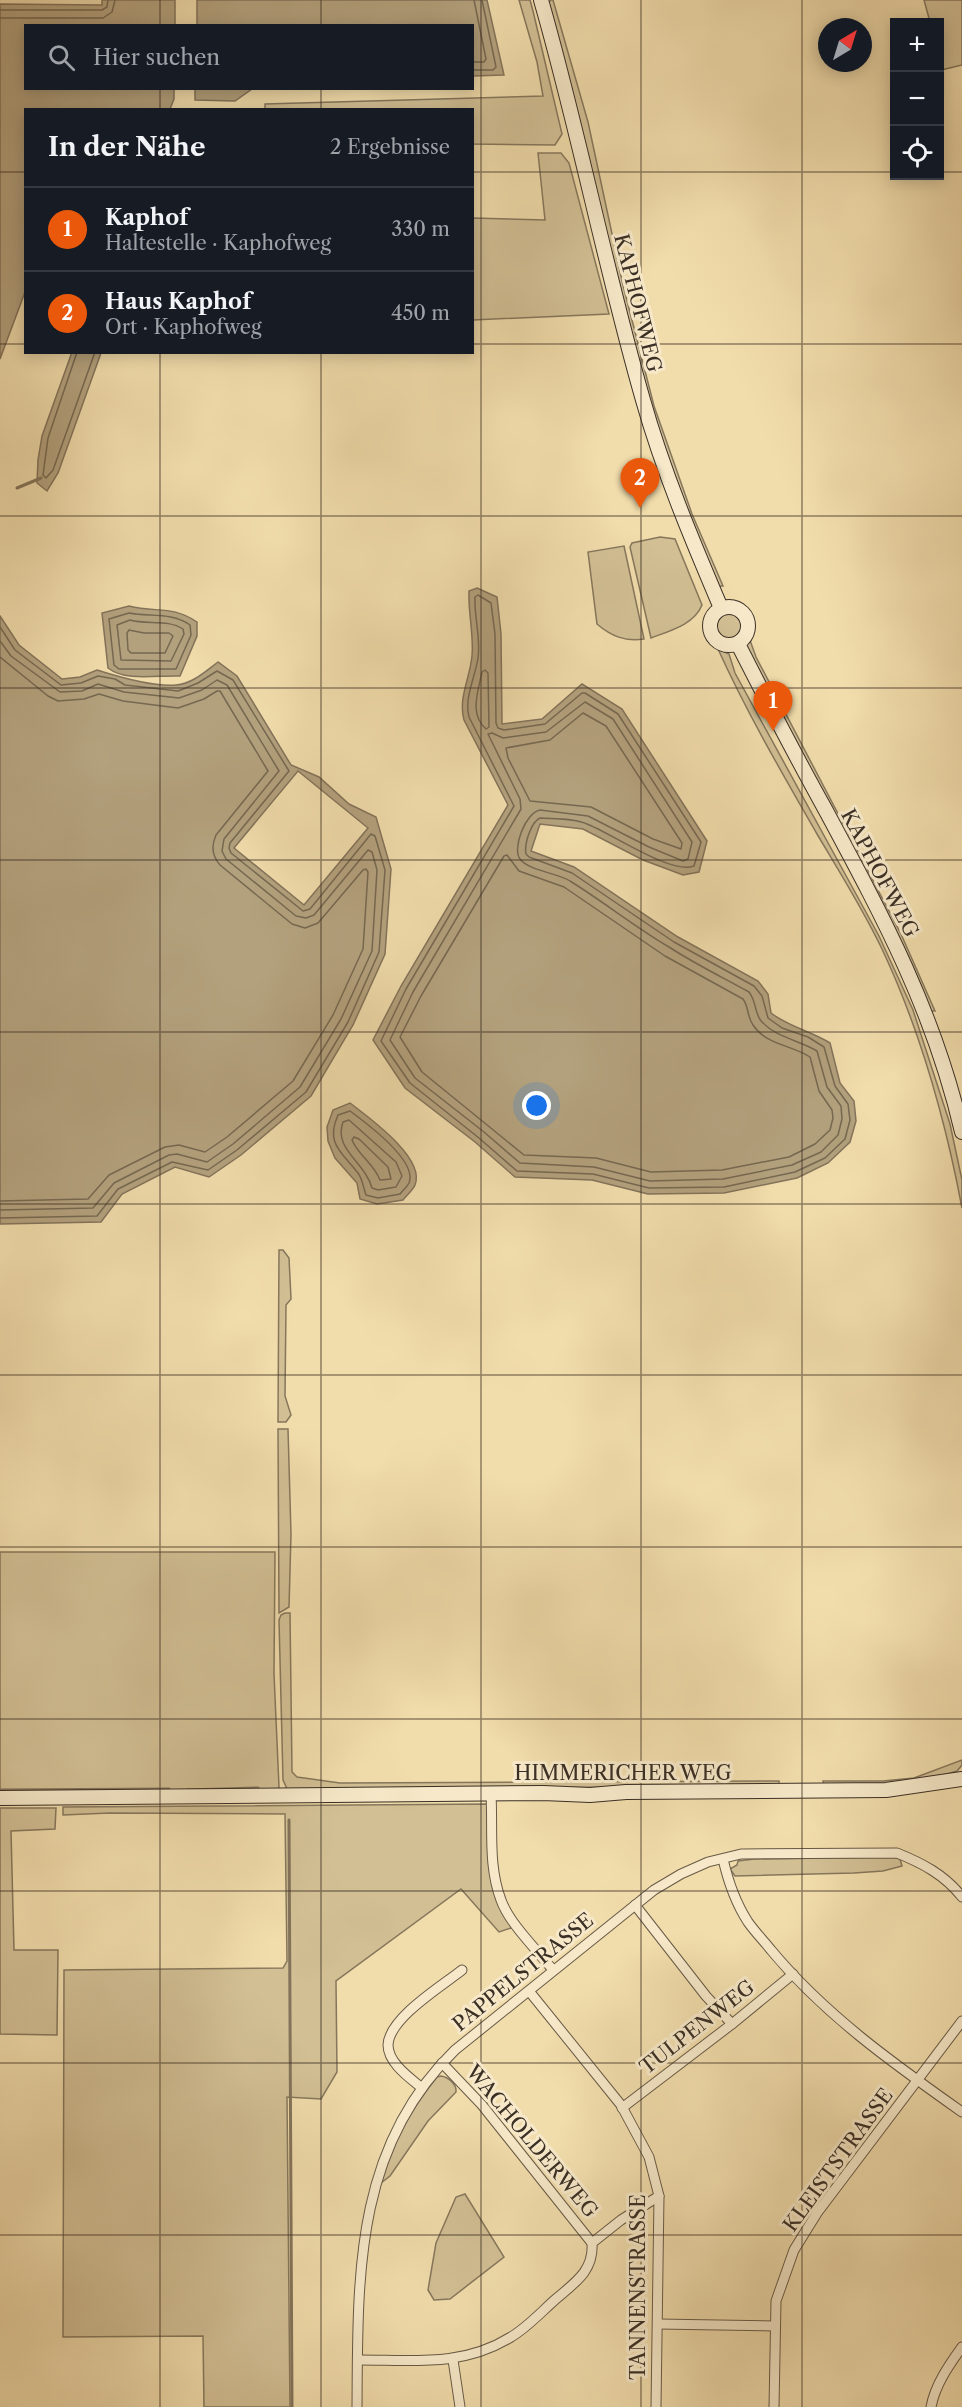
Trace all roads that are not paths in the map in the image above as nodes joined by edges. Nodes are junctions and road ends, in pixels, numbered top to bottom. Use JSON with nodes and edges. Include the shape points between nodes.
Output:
{"nodes":[{"id":1,"x":541,"y":0,"type":"edge"},
{"id":2,"x":721,"y":608,"type":"junction"},
{"id":3,"x":738,"y":644,"type":"junction"},
{"id":4,"x":962,"y":1132,"type":"edge"},
{"id":5,"x":962,"y":1779,"type":"edge"},
{"id":6,"x":491,"y":1794,"type":"junction"},
{"id":7,"x":0,"y":1798,"type":"edge"},
{"id":8,"x":723,"y":1859,"type":"junction"},
{"id":9,"x":962,"y":1897,"type":"edge"},
{"id":10,"x":635,"y":1905,"type":"junction"},
{"id":11,"x":462,"y":1970,"type":"dead end"},
{"id":12,"x":553,"y":1970,"type":"junction"},
{"id":13,"x":793,"y":1974,"type":"junction"},
{"id":14,"x":529,"y":1991,"type":"junction"},
{"id":15,"x":962,"y":2020,"type":"edge"},
{"id":16,"x":732,"y":2024,"type":"junction"},
{"id":17,"x":442,"y":2062,"type":"junction"},
{"id":18,"x":918,"y":2081,"type":"junction"},
{"id":19,"x":422,"y":2088,"type":"junction"},
{"id":20,"x":622,"y":2108,"type":"junction"},
{"id":21,"x":962,"y":2112,"type":"edge"},
{"id":22,"x":659,"y":2196,"type":"junction"},
{"id":23,"x":592,"y":2243,"type":"junction"},
{"id":24,"x":658,"y":2324,"type":"junction"},
{"id":25,"x":774,"y":2326,"type":"junction"},
{"id":26,"x":962,"y":2347,"type":"edge"},
{"id":27,"x":358,"y":2360,"type":"junction"},
{"id":28,"x":453,"y":2360,"type":"junction"},
{"id":29,"x":357,"y":2407,"type":"edge"},
{"id":30,"x":460,"y":2407,"type":"edge"},
{"id":31,"x":656,"y":2407,"type":"edge"},
{"id":32,"x":774,"y":2407,"type":"edge"},
{"id":33,"x":932,"y":2407,"type":"edge"}],
"edges":[{"from":1,"to":2,"type":"main road","name":"KAPHOFWEG","via":[[643,402],[687,529]]},
{"from":2,"to":3,"type":"main road","via":[[737,608],[748,619],[746,636]]},
{"from":2,"to":3,"type":"main road","via":[[711,619],[712,636],[726,645]]},
{"from":3,"to":4,"type":"main road","name":"KAPHOFWEG","via":[[901,955],[949,1080]]},
{"from":5,"to":6,"type":"main road","name":"HIMMERICHER WEG","via":[[886,1790]]},
{"from":6,"to":7,"type":"main road","name":"HIMMERICHER WEG"},
{"from":6,"to":12,"type":"street","via":[[492,1859],[501,1902]]},
{"from":8,"to":9,"type":"street","name":"PAPPELSTRASSE","via":[[741,1854],[897,1853],[944,1878]]},
{"from":8,"to":10,"type":"street","name":"PAPPELSTRASSE","via":[[681,1874]]},
{"from":8,"to":13,"type":"street","via":[[733,1894],[748,1923]]},
{"from":10,"to":12,"type":"street","name":"PAPPELSTRASSE"},
{"from":10,"to":16,"type":"street"},
{"from":11,"to":19,"type":"street","via":[[393,2028],[388,2046],[393,2059]]},
{"from":12,"to":14,"type":"street","name":"PAPPELSTRASSE"},
{"from":13,"to":16,"type":"street","name":"TULPENWEG"},
{"from":13,"to":18,"type":"street","via":[[814,1997]]},
{"from":14,"to":17,"type":"street","name":"PAPPELSTRASSE"},
{"from":14,"to":20,"type":"street","name":"TANNENSTRASSE"},
{"from":15,"to":18,"type":"street","name":"KLEISTSTRASSE"},
{"from":16,"to":20,"type":"street","name":"TULPENWEG"},
{"from":17,"to":19,"type":"street","name":"PAPPELSTRASSE"},
{"from":17,"to":23,"type":"street","name":"WACHOLDERWEG","via":[[482,2105]]},
{"from":18,"to":21,"type":"street"},
{"from":18,"to":25,"type":"street","name":"KLEISTSTRASSE","via":[[817,2213],[794,2250],[776,2301]]},
{"from":19,"to":27,"type":"street","name":"PAPPELSTRASSE","via":[[390,2142],[371,2198],[361,2257]]},
{"from":20,"to":22,"type":"street","name":"TANNENSTRASSE","via":[[649,2157]]},
{"from":22,"to":23,"type":"street"},
{"from":22,"to":24,"type":"street","name":"TANNENSTRASSE"},
{"from":23,"to":28,"type":"street","via":[[591,2263],[582,2276],[513,2336],[484,2352]]},
{"from":24,"to":25,"type":"street"},
{"from":24,"to":31,"type":"street","name":"TANNENSTRASSE"},
{"from":25,"to":32,"type":"street","name":"KLEISTSTRASSE"},
{"from":26,"to":33,"type":"street","via":[[946,2370]]},
{"from":27,"to":28,"type":"street"},
{"from":27,"to":29,"type":"street","name":"PAPPELSTRASSE"},
{"from":28,"to":30,"type":"street"}]}
